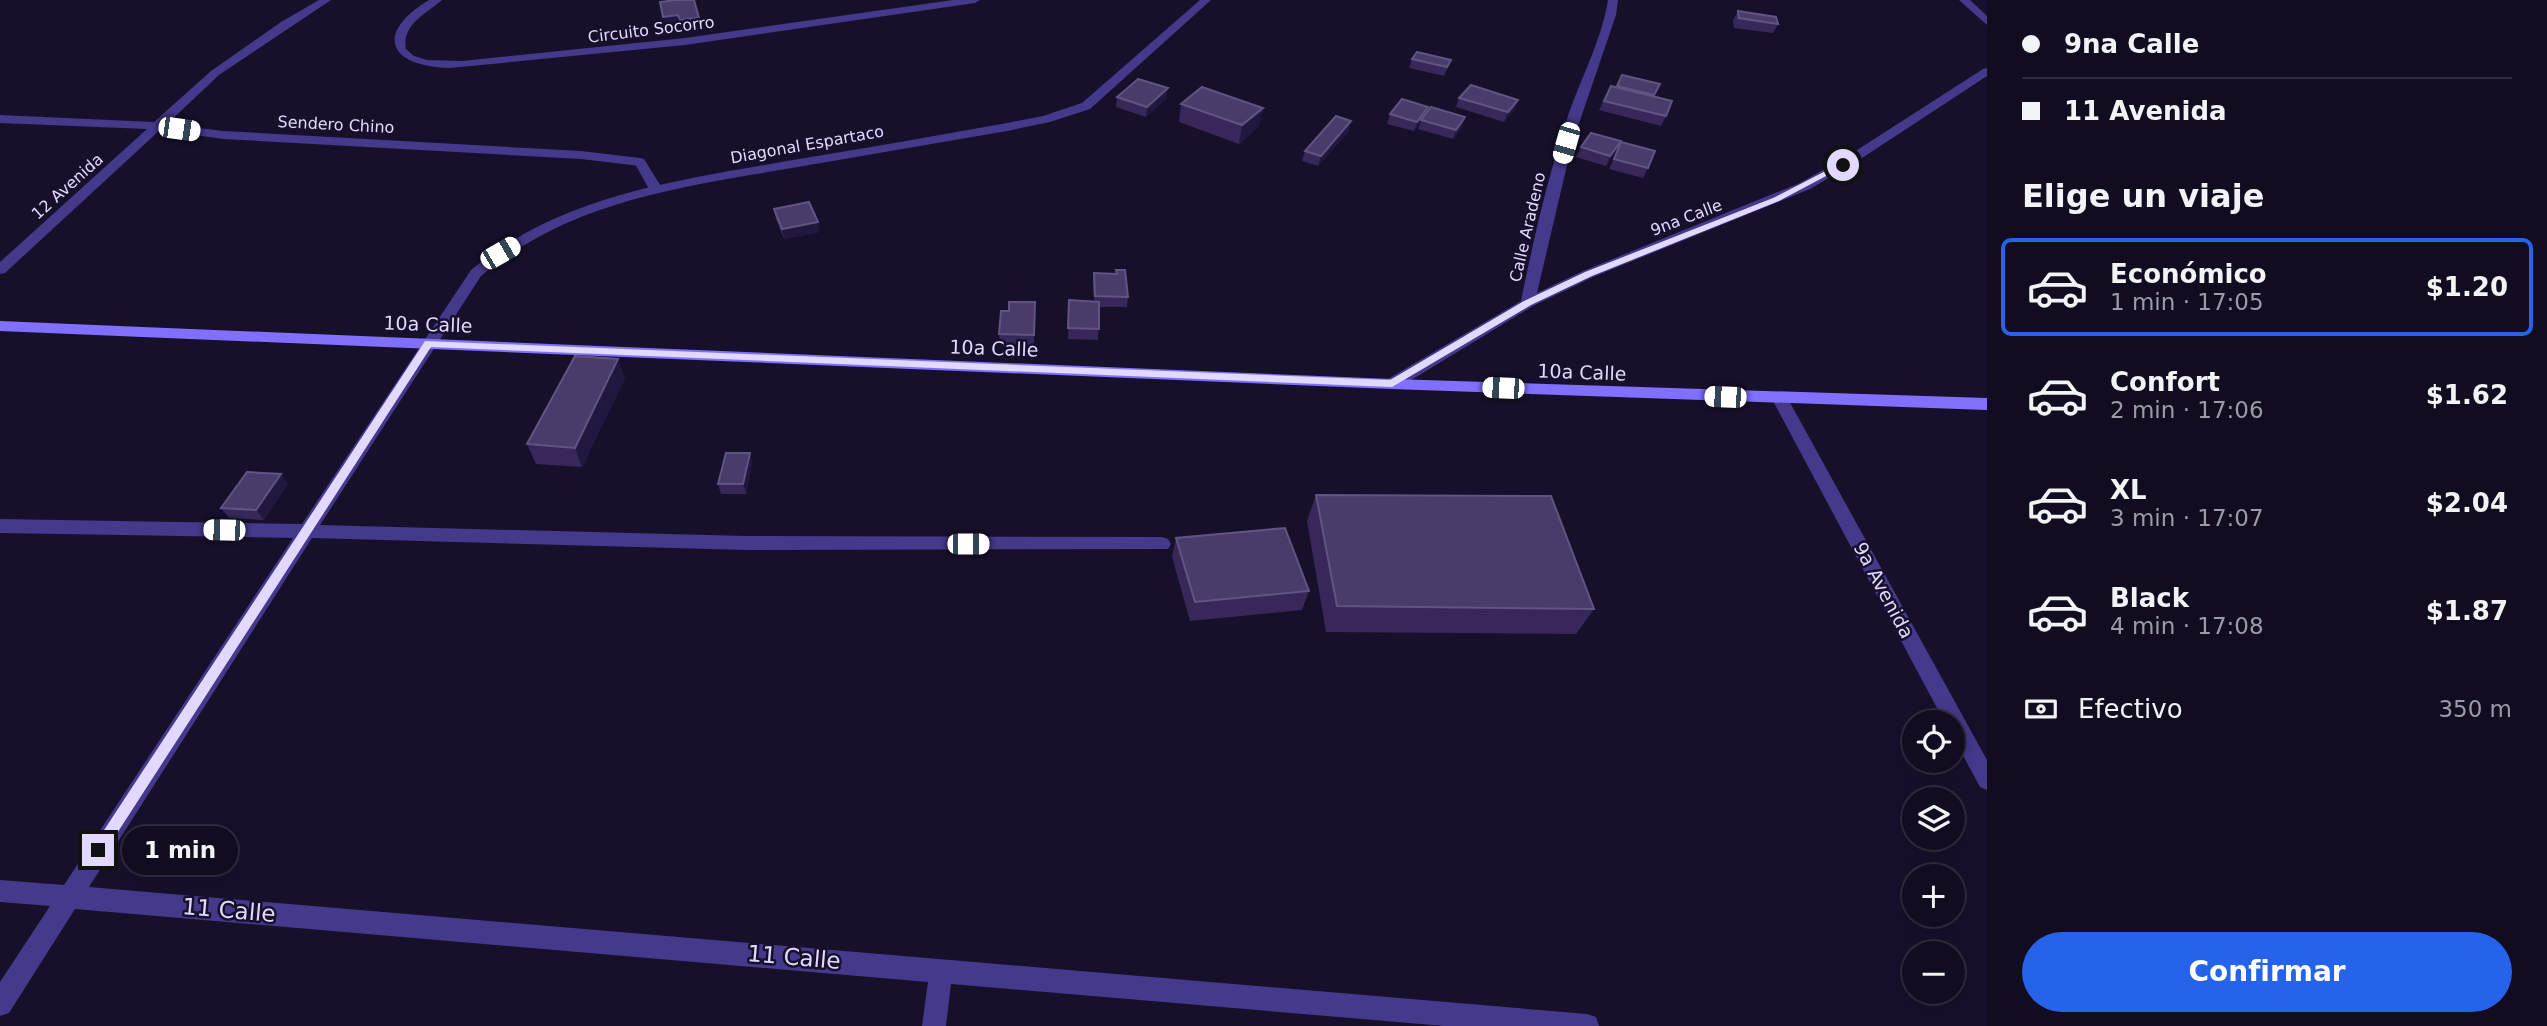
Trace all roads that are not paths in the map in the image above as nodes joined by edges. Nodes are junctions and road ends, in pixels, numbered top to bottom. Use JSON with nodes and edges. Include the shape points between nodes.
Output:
{"nodes":[{"id":1,"x":326,"y":0,"type":"edge"},
{"id":2,"x":437,"y":0,"type":"edge"},
{"id":3,"x":975,"y":0,"type":"edge"},
{"id":4,"x":1206,"y":0,"type":"edge"},
{"id":5,"x":1613,"y":0,"type":"edge"},
{"id":6,"x":1964,"y":0,"type":"edge"},
{"id":7,"x":1987,"y":22,"type":"edge"},
{"id":8,"x":1987,"y":71,"type":"edge"},
{"id":9,"x":0,"y":119,"type":"edge"},
{"id":10,"x":157,"y":127,"type":"junction"},
{"id":11,"x":655,"y":188,"type":"junction"},
{"id":12,"x":0,"y":270,"type":"edge"},
{"id":13,"x":1528,"y":303,"type":"junction"},
{"id":14,"x":0,"y":326,"type":"edge"},
{"id":15,"x":428,"y":344,"type":"junction"},
{"id":16,"x":1392,"y":384,"type":"junction"},
{"id":17,"x":1780,"y":399,"type":"junction"},
{"id":18,"x":1987,"y":404,"type":"edge"},
{"id":19,"x":0,"y":526,"type":"edge"},
{"id":20,"x":305,"y":531,"type":"junction"},
{"id":21,"x":1162,"y":544,"type":"dead end"},
{"id":22,"x":1987,"y":780,"type":"edge"},
{"id":23,"x":0,"y":891,"type":"edge"},
{"id":24,"x":68,"y":896,"type":"junction"},
{"id":25,"x":942,"y":970,"type":"junction"},
{"id":26,"x":0,"y":1004,"type":"edge"},
{"id":27,"x":934,"y":1026,"type":"edge"},
{"id":28,"x":1587,"y":1026,"type":"edge"}],
"edges":[{"from":1,"to":10,"type":"street","name":"12 Avenida","via":[[215,72]]},
{"from":2,"to":3,"type":"street","name":"Circuito Socorro","via":[[409,21],[399,37],[403,54],[416,61],[453,64],[607,52]]},
{"from":4,"to":11,"type":"street","name":"Diagonal Espartaco","via":[[1086,106],[1007,127]]},
{"from":5,"to":13,"type":"street","name":"Calle Aradeno","via":[[1539,236]]},
{"from":6,"to":7,"type":"street"},
{"from":8,"to":13,"type":"street","name":"9na Calle","via":[[1805,186]]},
{"from":9,"to":10,"type":"street","name":"Sendero Chino"},
{"from":10,"to":11,"type":"street","name":"Sendero Chino","via":[[640,162]]},
{"from":10,"to":12,"type":"street","name":"12 Avenida"},
{"from":11,"to":15,"type":"street","name":"Diagonal Espartaco","via":[[539,229],[500,253],[476,274]]},
{"from":13,"to":16,"type":"street","name":"9na Calle"},
{"from":14,"to":15,"type":"street","name":"10a Calle"},
{"from":15,"to":16,"type":"street","name":"10a Calle"},
{"from":15,"to":20,"type":"street","name":"Diagonal Espartaco"},
{"from":16,"to":17,"type":"street","name":"10a Calle"},
{"from":17,"to":18,"type":"street","name":"10a Calle"},
{"from":17,"to":22,"type":"street","name":"9a Avenida"},
{"from":19,"to":20,"type":"street"},
{"from":20,"to":21,"type":"street","via":[[746,543]]},
{"from":20,"to":24,"type":"street","name":"Diagonal Espartaco"},
{"from":23,"to":24,"type":"street","name":"11 Calle"},
{"from":24,"to":25,"type":"street","name":"11 Calle"},
{"from":24,"to":26,"type":"street","name":"Diagonal Espartaco"},
{"from":25,"to":27,"type":"street"},
{"from":25,"to":28,"type":"street","name":"11 Calle"}]}
